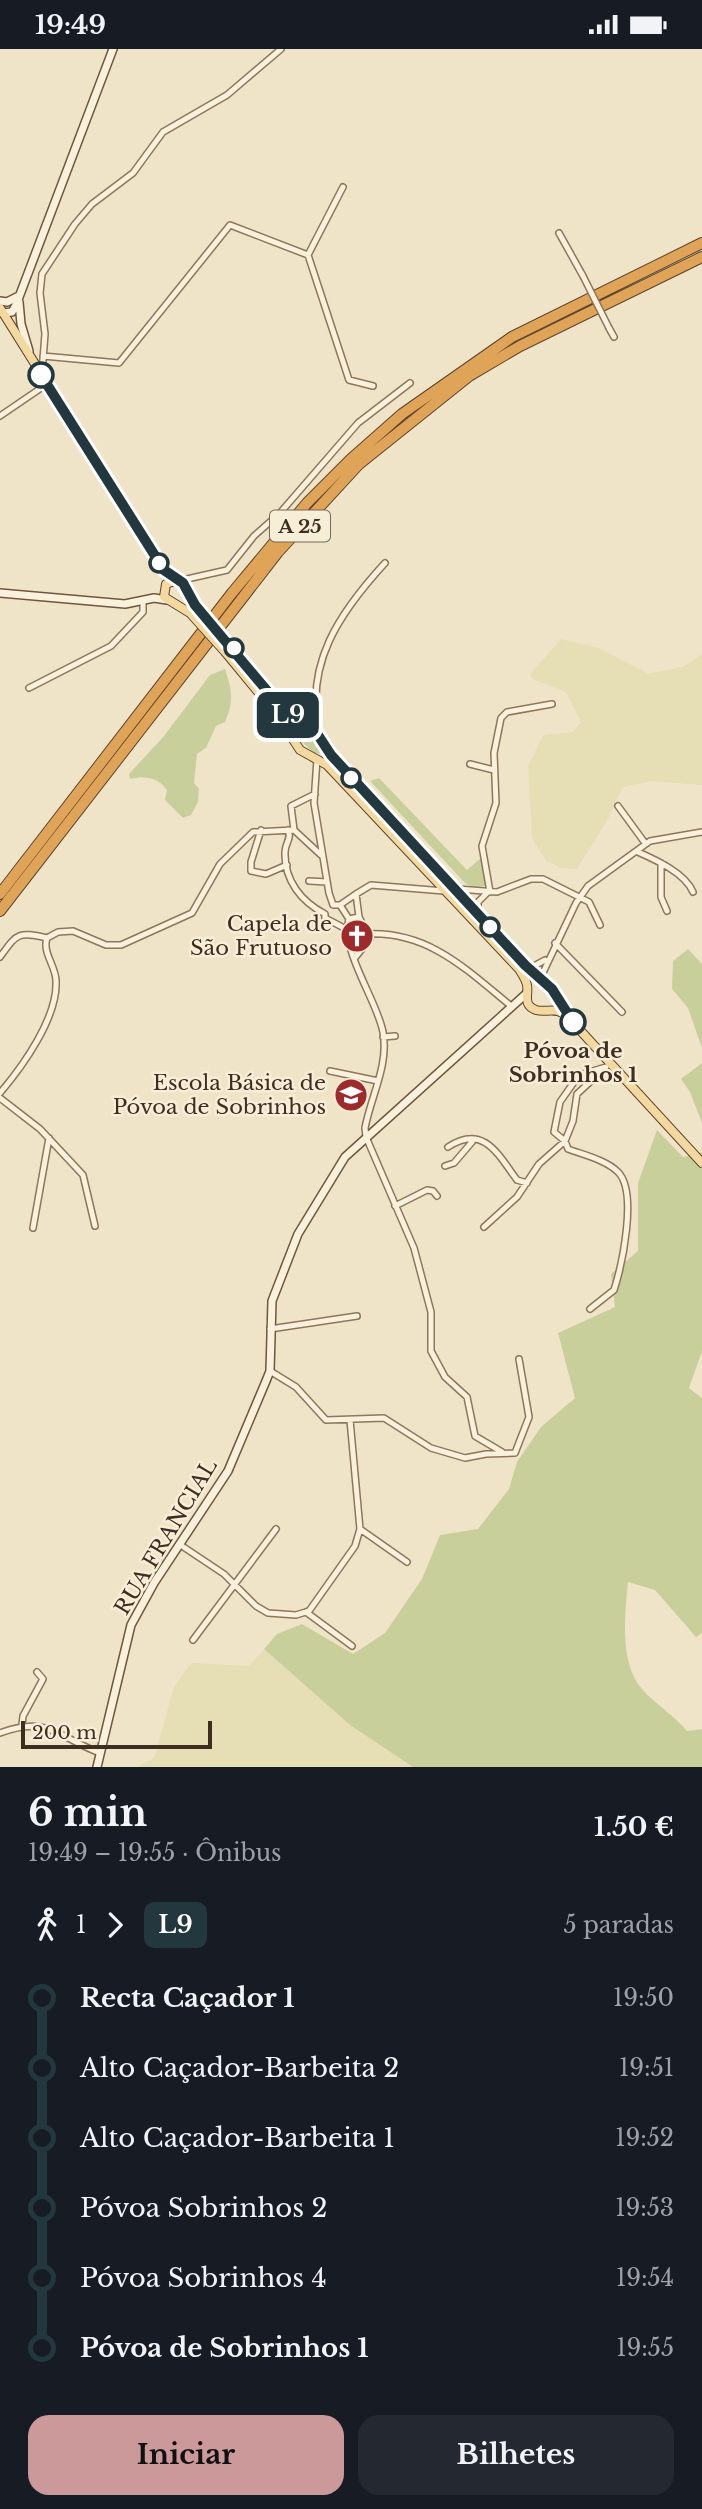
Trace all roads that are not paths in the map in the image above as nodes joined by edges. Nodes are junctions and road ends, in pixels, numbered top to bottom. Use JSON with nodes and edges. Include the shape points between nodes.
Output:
{"nodes":[{"id":1,"x":113,"y":49,"type":"edge"},
{"id":2,"x":281,"y":49,"type":"edge"},
{"id":3,"x":343,"y":187,"type":"dead end"},
{"id":4,"x":559,"y":233,"type":"dead end"},
{"id":5,"x":702,"y":243,"type":"edge"},
{"id":6,"x":308,"y":255,"type":"junction"},
{"id":7,"x":702,"y":257,"type":"edge"},
{"id":8,"x":28,"y":269,"type":"junction"},
{"id":9,"x":42,"y":274,"type":"junction"},
{"id":10,"x":19,"y":296,"type":"junction"},
{"id":11,"x":2,"y":306,"type":"edge"},
{"id":12,"x":614,"y":337,"type":"dead end"},
{"id":13,"x":43,"y":356,"type":"junction"},
{"id":14,"x":32,"y":359,"type":"junction"},
{"id":15,"x":41,"y":375,"type":"junction"},
{"id":16,"x":410,"y":383,"type":"dead end"},
{"id":17,"x":47,"y":384,"type":"junction"},
{"id":18,"x":373,"y":386,"type":"dead end"},
{"id":19,"x":0,"y":416,"type":"edge"},
{"id":20,"x":385,"y":563,"type":"dead end"},
{"id":21,"x":164,"y":570,"type":"junction"},
{"id":22,"x":165,"y":585,"type":"junction"},
{"id":23,"x":182,"y":585,"type":"junction"},
{"id":24,"x":0,"y":593,"type":"edge"},
{"id":25,"x":145,"y":600,"type":"junction"},
{"id":26,"x":167,"y":600,"type":"junction"},
{"id":27,"x":177,"y":604,"type":"junction"},
{"id":28,"x":193,"y":609,"type":"junction"},
{"id":29,"x":229,"y":649,"type":"junction"},
{"id":30,"x":29,"y":688,"type":"dead end"},
{"id":31,"x":552,"y":704,"type":"dead end"},
{"id":32,"x":314,"y":710,"type":"junction"},
{"id":33,"x":300,"y":722,"type":"junction"},
{"id":34,"x":289,"y":732,"type":"junction"},
{"id":35,"x":320,"y":737,"type":"junction"},
{"id":36,"x":327,"y":749,"type":"junction"},
{"id":37,"x":318,"y":759,"type":"junction"},
{"id":38,"x":470,"y":764,"type":"dead end"},
{"id":39,"x":494,"y":770,"type":"junction"},
{"id":40,"x":335,"y":774,"type":"junction"},
{"id":41,"x":317,"y":776,"type":"junction"},
{"id":42,"x":316,"y":794,"type":"junction"},
{"id":43,"x":618,"y":806,"type":"dead end"},
{"id":44,"x":291,"y":830,"type":"junction"},
{"id":45,"x":259,"y":831,"type":"junction"},
{"id":46,"x":702,"y":832,"type":"edge"},
{"id":47,"x":645,"y":843,"type":"junction"},
{"id":48,"x":638,"y":852,"type":"junction"},
{"id":49,"x":323,"y":858,"type":"junction"},
{"id":50,"x":661,"y":863,"type":"junction"},
{"id":51,"x":287,"y":865,"type":"junction"},
{"id":52,"x":429,"y":874,"type":"junction"},
{"id":53,"x":309,"y":881,"type":"dead end"},
{"id":54,"x":327,"y":882,"type":"junction"},
{"id":55,"x":420,"y":888,"type":"junction"},
{"id":56,"x":455,"y":888,"type":"junction"},
{"id":57,"x":444,"y":891,"type":"junction"},
{"id":58,"x":490,"y":892,"type":"junction"},
{"id":59,"x":693,"y":892,"type":"dead end"},
{"id":60,"x":0,"y":894,"type":"edge"},
{"id":61,"x":356,"y":894,"type":"junction"},
{"id":62,"x":580,"y":896,"type":"junction"},
{"id":63,"x":336,"y":905,"type":"junction"},
{"id":64,"x":0,"y":911,"type":"edge"},
{"id":65,"x":667,"y":911,"type":"dead end"},
{"id":66,"x":325,"y":914,"type":"junction"},
{"id":67,"x":478,"y":914,"type":"junction"},
{"id":68,"x":359,"y":918,"type":"junction"},
{"id":69,"x":349,"y":919,"type":"junction"},
{"id":70,"x":600,"y":925,"type":"dead end"},
{"id":71,"x":346,"y":929,"type":"junction"},
{"id":72,"x":367,"y":934,"type":"junction"},
{"id":73,"x":47,"y":939,"type":"junction"},
{"id":74,"x":555,"y":943,"type":"junction"},
{"id":75,"x":0,"y":957,"type":"edge"},
{"id":76,"x":548,"y":958,"type":"junction"},
{"id":77,"x":354,"y":959,"type":"junction"},
{"id":78,"x":525,"y":965,"type":"junction"},
{"id":79,"x":543,"y":981,"type":"junction"},
{"id":80,"x":527,"y":991,"type":"junction"},
{"id":81,"x":554,"y":994,"type":"junction"},
{"id":82,"x":511,"y":1006,"type":"junction"},
{"id":83,"x":530,"y":1006,"type":"junction"},
{"id":84,"x":547,"y":1009,"type":"junction"},
{"id":85,"x":622,"y":1012,"type":"dead end"},
{"id":86,"x":567,"y":1016,"type":"junction"},
{"id":87,"x":395,"y":1036,"type":"dead end"},
{"id":88,"x":383,"y":1037,"type":"junction"},
{"id":89,"x":608,"y":1065,"type":"junction"},
{"id":90,"x":330,"y":1071,"type":"dead end"},
{"id":91,"x":378,"y":1081,"type":"junction"},
{"id":92,"x":0,"y":1095,"type":"edge"},
{"id":93,"x":368,"y":1132,"type":"junction"},
{"id":94,"x":49,"y":1138,"type":"junction"},
{"id":95,"x":475,"y":1140,"type":"junction"},
{"id":96,"x":565,"y":1141,"type":"junction"},
{"id":97,"x":448,"y":1147,"type":"dead end"},
{"id":98,"x":702,"y":1163,"type":"edge"},
{"id":99,"x":445,"y":1166,"type":"dead end"},
{"id":100,"x":527,"y":1183,"type":"junction"},
{"id":101,"x":437,"y":1196,"type":"dead end"},
{"id":102,"x":395,"y":1206,"type":"junction"},
{"id":103,"x":94,"y":1226,"type":"dead end"},
{"id":104,"x":484,"y":1227,"type":"dead end"},
{"id":105,"x":33,"y":1228,"type":"dead end"},
{"id":106,"x":590,"y":1309,"type":"dead end"},
{"id":107,"x":356,"y":1316,"type":"dead end"},
{"id":108,"x":270,"y":1329,"type":"junction"},
{"id":109,"x":519,"y":1359,"type":"dead end"},
{"id":110,"x":270,"y":1371,"type":"junction"},
{"id":111,"x":350,"y":1420,"type":"junction"},
{"id":112,"x":502,"y":1452,"type":"junction"},
{"id":113,"x":276,"y":1529,"type":"dead end"},
{"id":114,"x":360,"y":1529,"type":"junction"},
{"id":115,"x":179,"y":1544,"type":"junction"},
{"id":116,"x":407,"y":1562,"type":"dead end"},
{"id":117,"x":234,"y":1585,"type":"junction"},
{"id":118,"x":306,"y":1612,"type":"junction"},
{"id":119,"x":192,"y":1640,"type":"dead end"},
{"id":120,"x":352,"y":1646,"type":"dead end"},
{"id":121,"x":37,"y":1672,"type":"dead end"},
{"id":122,"x":22,"y":1725,"type":"junction"},
{"id":123,"x":0,"y":1733,"type":"edge"},
{"id":124,"x":100,"y":1753,"type":"junction"},
{"id":125,"x":97,"y":1767,"type":"edge"}],
"edges":[{"from":1,"to":8,"type":"street"},
{"from":2,"to":9,"type":"street","via":[[227,95],[163,132],[133,173],[82,215]]},
{"from":3,"to":6,"type":"street"},
{"from":4,"to":12,"type":"street","bridge":true},
{"from":5,"to":60,"type":"highway","number":"A 25","via":[[512,337],[401,414],[351,459],[307,503],[232,593]]},
{"from":6,"to":13,"type":"street","via":[[230,225],[119,363]]},
{"from":6,"to":18,"type":"street","via":[[349,380]]},
{"from":7,"to":64,"type":"highway","number":"A 25","via":[[520,346],[469,376],[359,464],[278,552]]},
{"from":8,"to":9,"type":"street"},
{"from":8,"to":10,"type":"street"},
{"from":9,"to":13,"type":"street"},
{"from":10,"to":11,"type":"street","via":[[12,312]]},
{"from":10,"to":14,"type":"street","via":[[21,324]]},
{"from":11,"to":14,"type":"main road"},
{"from":13,"to":15,"type":"street"},
{"from":14,"to":15,"type":"main road"},
{"from":15,"to":17,"type":"main road"},
{"from":16,"to":23,"type":"street","via":[[358,423],[227,570],[187,579]]},
{"from":17,"to":19,"type":"street"},
{"from":17,"to":21,"type":"main road"},
{"from":20,"to":32,"type":"street","via":[[344,611],[323,650]]},
{"from":21,"to":22,"type":"main road"},
{"from":21,"to":23,"type":"main road"},
{"from":22,"to":23,"type":"main road"},
{"from":22,"to":25,"type":"street"},
{"from":22,"to":26,"type":"main road"},
{"from":23,"to":27,"type":"main road","via":[[183,600]]},
{"from":23,"to":28,"type":"main road"},
{"from":24,"to":25,"type":"street","via":[[110,603]]},
{"from":25,"to":26,"type":"street"},
{"from":25,"to":30,"type":"street","via":[[143,612],[111,646]]},
{"from":26,"to":27,"type":"main road"},
{"from":27,"to":28,"type":"main road"},
{"from":28,"to":29,"type":"main road","bridge":true},
{"from":29,"to":33,"type":"main road","via":[[284,711]]},
{"from":29,"to":34,"type":"main road"},
{"from":31,"to":39,"type":"street","via":[[504,714],[495,744]]},
{"from":32,"to":33,"type":"street"},
{"from":32,"to":35,"type":"street"},
{"from":33,"to":34,"type":"main road"},
{"from":33,"to":35,"type":"main road"},
{"from":34,"to":37,"type":"main road","via":[[300,750]]},
{"from":35,"to":36,"type":"main road"},
{"from":36,"to":37,"type":"main road"},
{"from":36,"to":56,"type":"main road"},
{"from":37,"to":40,"type":"main road"},
{"from":37,"to":41,"type":"street"},
{"from":38,"to":39,"type":"street"},
{"from":39,"to":58,"type":"street","via":[[496,803],[482,846]]},
{"from":40,"to":41,"type":"street"},
{"from":40,"to":52,"type":"main road"},
{"from":41,"to":42,"type":"street"},
{"from":42,"to":44,"type":"street","via":[[291,806]]},
{"from":42,"to":49,"type":"street"},
{"from":43,"to":47,"type":"street"},
{"from":44,"to":45,"type":"street"},
{"from":44,"to":49,"type":"street","via":[[316,847]]},
{"from":44,"to":51,"type":"street","via":[[285,851]]},
{"from":45,"to":51,"type":"street","via":[[251,871],[266,874]]},
{"from":45,"to":73,"type":"street","via":[[220,864],[192,913],[121,945],[106,945],[73,931]]},
{"from":46,"to":47,"type":"street"},
{"from":47,"to":48,"type":"street"},
{"from":48,"to":50,"type":"street"},
{"from":48,"to":62,"type":"street"},
{"from":49,"to":54,"type":"street"},
{"from":50,"to":59,"type":"street"},
{"from":50,"to":65,"type":"street","via":[[661,897]]},
{"from":51,"to":66,"type":"street","via":[[299,898]]},
{"from":52,"to":55,"type":"street"},
{"from":52,"to":57,"type":"main road"},
{"from":53,"to":54,"type":"street"},
{"from":54,"to":63,"type":"street"},
{"from":55,"to":57,"type":"street"},
{"from":55,"to":61,"type":"street","via":[[371,884]]},
{"from":56,"to":58,"type":"street"},
{"from":56,"to":67,"type":"main road"},
{"from":57,"to":80,"type":"main road","via":[[519,969]]},
{"from":58,"to":62,"type":"street","via":[[537,878]]},
{"from":58,"to":67,"type":"street","via":[[478,902]]},
{"from":61,"to":63,"type":"street"},
{"from":61,"to":68,"type":"street"},
{"from":62,"to":70,"type":"street","via":[[589,902]]},
{"from":62,"to":74,"type":"street"},
{"from":63,"to":66,"type":"street"},
{"from":63,"to":69,"type":"street"},
{"from":66,"to":71,"type":"street"},
{"from":67,"to":78,"type":"main road"},
{"from":68,"to":69,"type":"street"},
{"from":68,"to":72,"type":"street"},
{"from":69,"to":71,"type":"street"},
{"from":71,"to":77,"type":"street"},
{"from":72,"to":77,"type":"street","via":[[370,939]]},
{"from":72,"to":82,"type":"street","via":[[407,936],[428,943]]},
{"from":73,"to":75,"type":"street","via":[[21,934]]},
{"from":73,"to":92,"type":"street","via":[[45,947],[56,981],[47,1019],[24,1063]]},
{"from":74,"to":76,"type":"street"},
{"from":74,"to":85,"type":"street"},
{"from":76,"to":78,"type":"street","via":[[534,966]]},
{"from":76,"to":79,"type":"street"},
{"from":77,"to":88,"type":"street"},
{"from":78,"to":79,"type":"main road"},
{"from":79,"to":80,"type":"main road"},
{"from":79,"to":81,"type":"main road"},
{"from":80,"to":82,"type":"street"},
{"from":80,"to":83,"type":"main road"},
{"from":81,"to":84,"type":"main road"},
{"from":81,"to":86,"type":"main road"},
{"from":82,"to":83,"type":"street","via":[[521,1002]]},
{"from":82,"to":93,"type":"street"},
{"from":83,"to":84,"type":"main road"},
{"from":84,"to":86,"type":"main road"},
{"from":86,"to":89,"type":"main road"},
{"from":87,"to":88,"type":"street"},
{"from":88,"to":91,"type":"street"},
{"from":89,"to":96,"type":"street","via":[[577,1094]]},
{"from":89,"to":96,"type":"street","via":[[579,1075],[560,1102],[554,1132]]},
{"from":89,"to":98,"type":"main road"},
{"from":90,"to":91,"type":"street"},
{"from":91,"to":93,"type":"street"},
{"from":92,"to":94,"type":"street"},
{"from":93,"to":102,"type":"street"},
{"from":93,"to":108,"type":"street","via":[[338,1167],[298,1234],[272,1301]]},
{"from":94,"to":103,"type":"street","via":[[83,1175]]},
{"from":94,"to":105,"type":"street"},
{"from":95,"to":97,"type":"street"},
{"from":95,"to":99,"type":"street","via":[[454,1163]]},
{"from":95,"to":100,"type":"street","via":[[495,1147],[517,1181]]},
{"from":96,"to":100,"type":"street","via":[[539,1164]]},
{"from":96,"to":106,"type":"street","via":[[568,1149],[618,1173],[629,1194],[614,1290]]},
{"from":100,"to":104,"type":"street"},
{"from":101,"to":102,"type":"street","via":[[426,1190]]},
{"from":102,"to":112,"type":"street","via":[[414,1248],[431,1312],[431,1351],[446,1377],[467,1397],[475,1436]]},
{"from":107,"to":108,"type":"street"},
{"from":108,"to":110,"type":"street"},
{"from":109,"to":112,"type":"street","via":[[529,1417],[515,1453]]},
{"from":110,"to":111,"type":"street","via":[[296,1387],[326,1420]]},
{"from":110,"to":115,"type":"street","name":"RUA FRANCIAL","via":[[234,1459]]},
{"from":111,"to":112,"type":"street","via":[[384,1418],[446,1455],[465,1458]]},
{"from":111,"to":114,"type":"street"},
{"from":113,"to":117,"type":"street"},
{"from":114,"to":116,"type":"street"},
{"from":114,"to":118,"type":"street","via":[[355,1546]]},
{"from":115,"to":117,"type":"street"},
{"from":115,"to":124,"type":"street","name":"RUA FRANCIAL","via":[[131,1625]]},
{"from":117,"to":118,"type":"street","via":[[268,1613]]},
{"from":117,"to":119,"type":"street"},
{"from":118,"to":120,"type":"street"},
{"from":121,"to":122,"type":"street","via":[[43,1679]]},
{"from":122,"to":123,"type":"street"},
{"from":122,"to":124,"type":"street","via":[[40,1725]]},
{"from":124,"to":125,"type":"street","name":"RUA FRANCIAL"}]}
